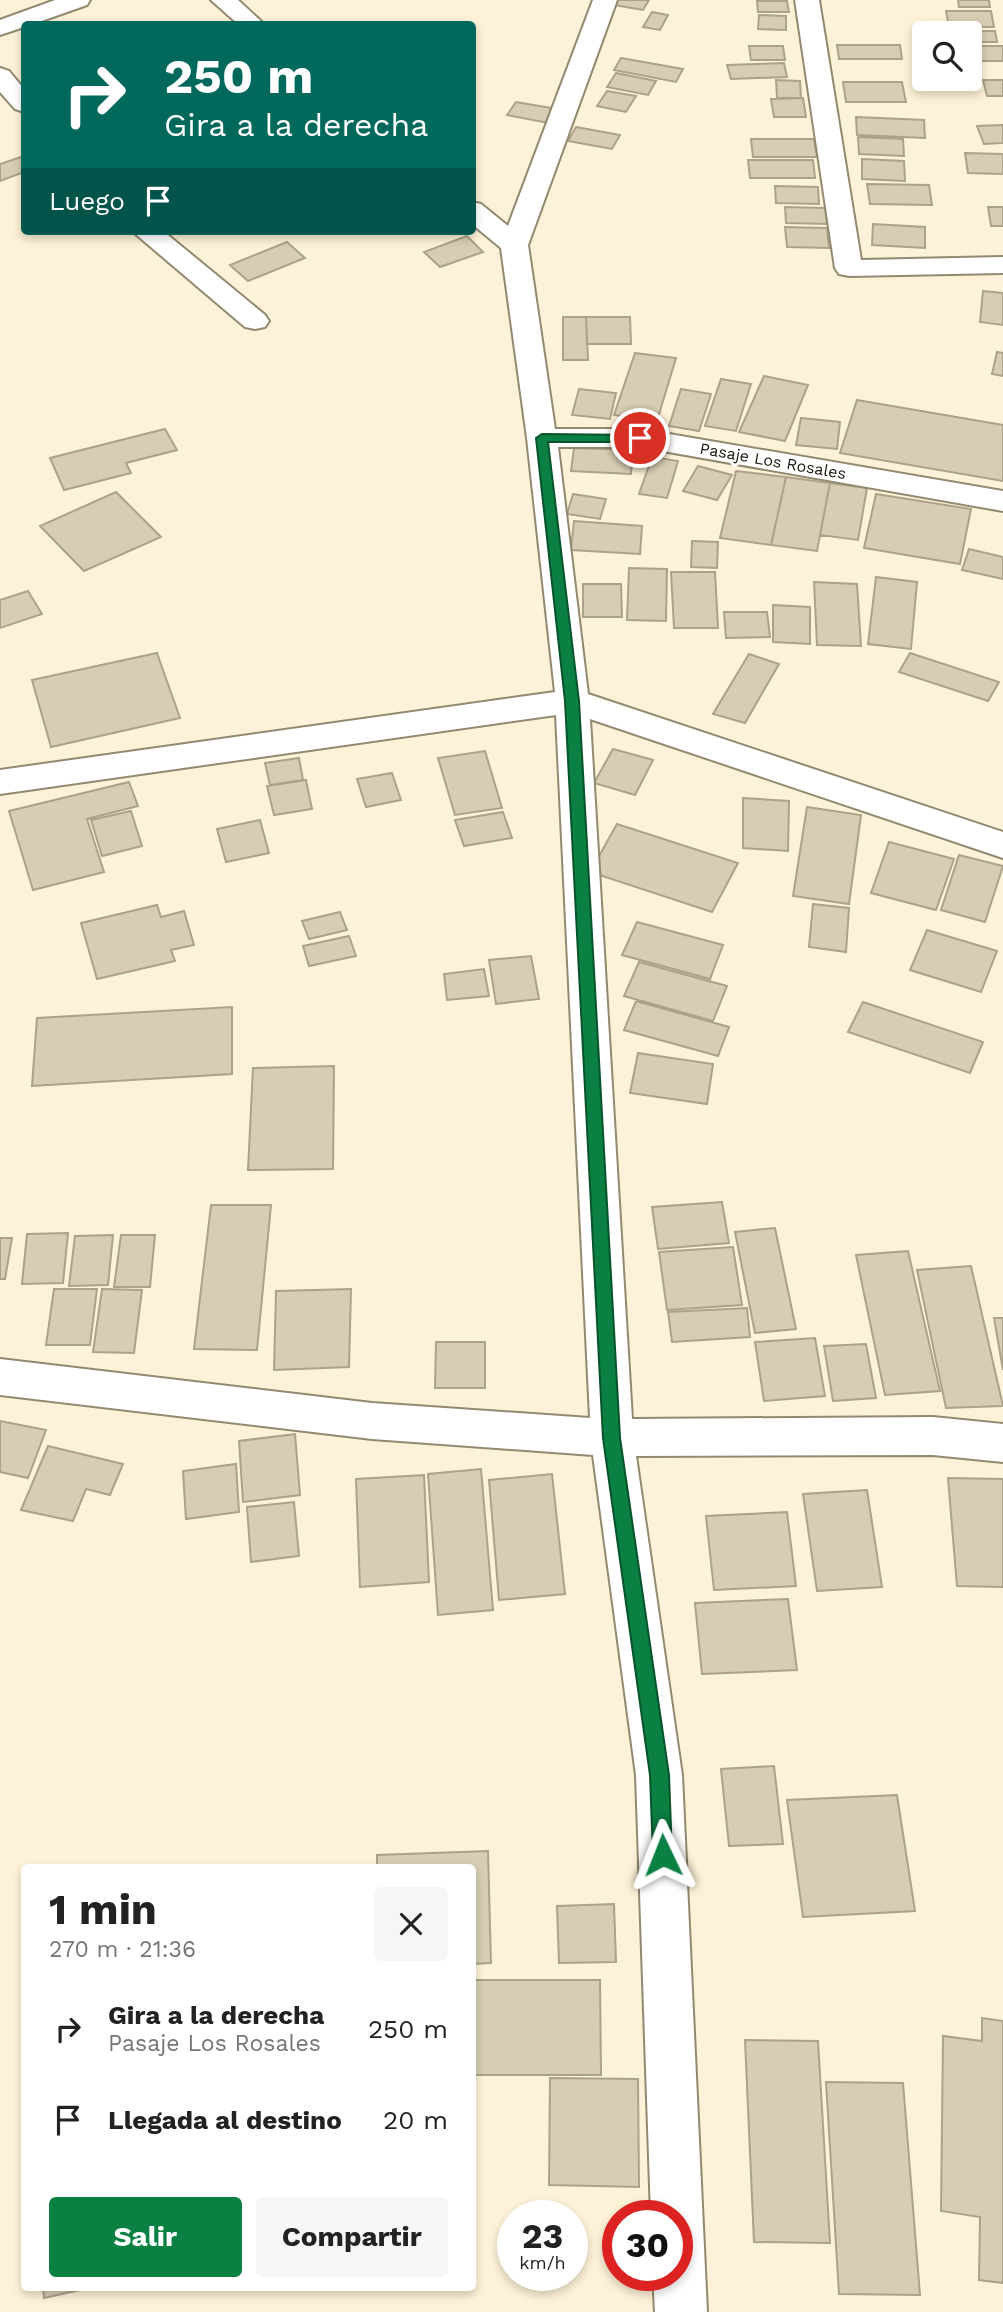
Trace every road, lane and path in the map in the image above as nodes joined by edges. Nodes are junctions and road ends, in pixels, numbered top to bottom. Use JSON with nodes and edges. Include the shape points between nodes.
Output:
{"nodes":[{"id":1,"x":78,"y":0,"type":"edge"},
{"id":2,"x":223,"y":0,"type":"edge"},
{"id":3,"x":605,"y":0,"type":"edge"},
{"id":4,"x":807,"y":0,"type":"edge"},
{"id":5,"x":248,"y":21,"type":"edge"},
{"id":6,"x":0,"y":28,"type":"edge"},
{"id":7,"x":0,"y":76,"type":"edge"},
{"id":8,"x":21,"y":100,"type":"edge"},
{"id":9,"x":476,"y":213,"type":"edge"},
{"id":10,"x":151,"y":235,"type":"edge"},
{"id":11,"x":514,"y":245,"type":"junction"},
{"id":12,"x":1003,"y":265,"type":"edge"},
{"id":13,"x":255,"y":321,"type":"dead end"},
{"id":14,"x":542,"y":438,"type":"junction"},
{"id":15,"x":1003,"y":501,"type":"edge"},
{"id":16,"x":572,"y":701,"type":"junction"},
{"id":17,"x":0,"y":782,"type":"edge"},
{"id":18,"x":1003,"y":845,"type":"edge"},
{"id":19,"x":0,"y":1377,"type":"edge"},
{"id":20,"x":612,"y":1438,"type":"junction"},
{"id":21,"x":1003,"y":1443,"type":"edge"},
{"id":22,"x":681,"y":2312,"type":"edge"}],
"edges":[{"from":1,"to":6,"type":"street"},
{"from":2,"to":5,"type":"street"},
{"from":3,"to":11,"type":"street"},
{"from":4,"to":12,"type":"street","via":[[849,268]]},
{"from":7,"to":8,"type":"street"},
{"from":9,"to":11,"type":"street"},
{"from":10,"to":13,"type":"street"},
{"from":11,"to":14,"type":"street"},
{"from":14,"to":15,"type":"street","name":"Pasaje Los Rosales","via":[[640,438]]},
{"from":14,"to":16,"type":"street"},
{"from":16,"to":17,"type":"street"},
{"from":16,"to":18,"type":"street"},
{"from":16,"to":20,"type":"street"},
{"from":19,"to":20,"type":"street","via":[[372,1421]]},
{"from":20,"to":21,"type":"street","via":[[933,1436]]},
{"from":20,"to":22,"type":"street","via":[[659,1775]]}]}
